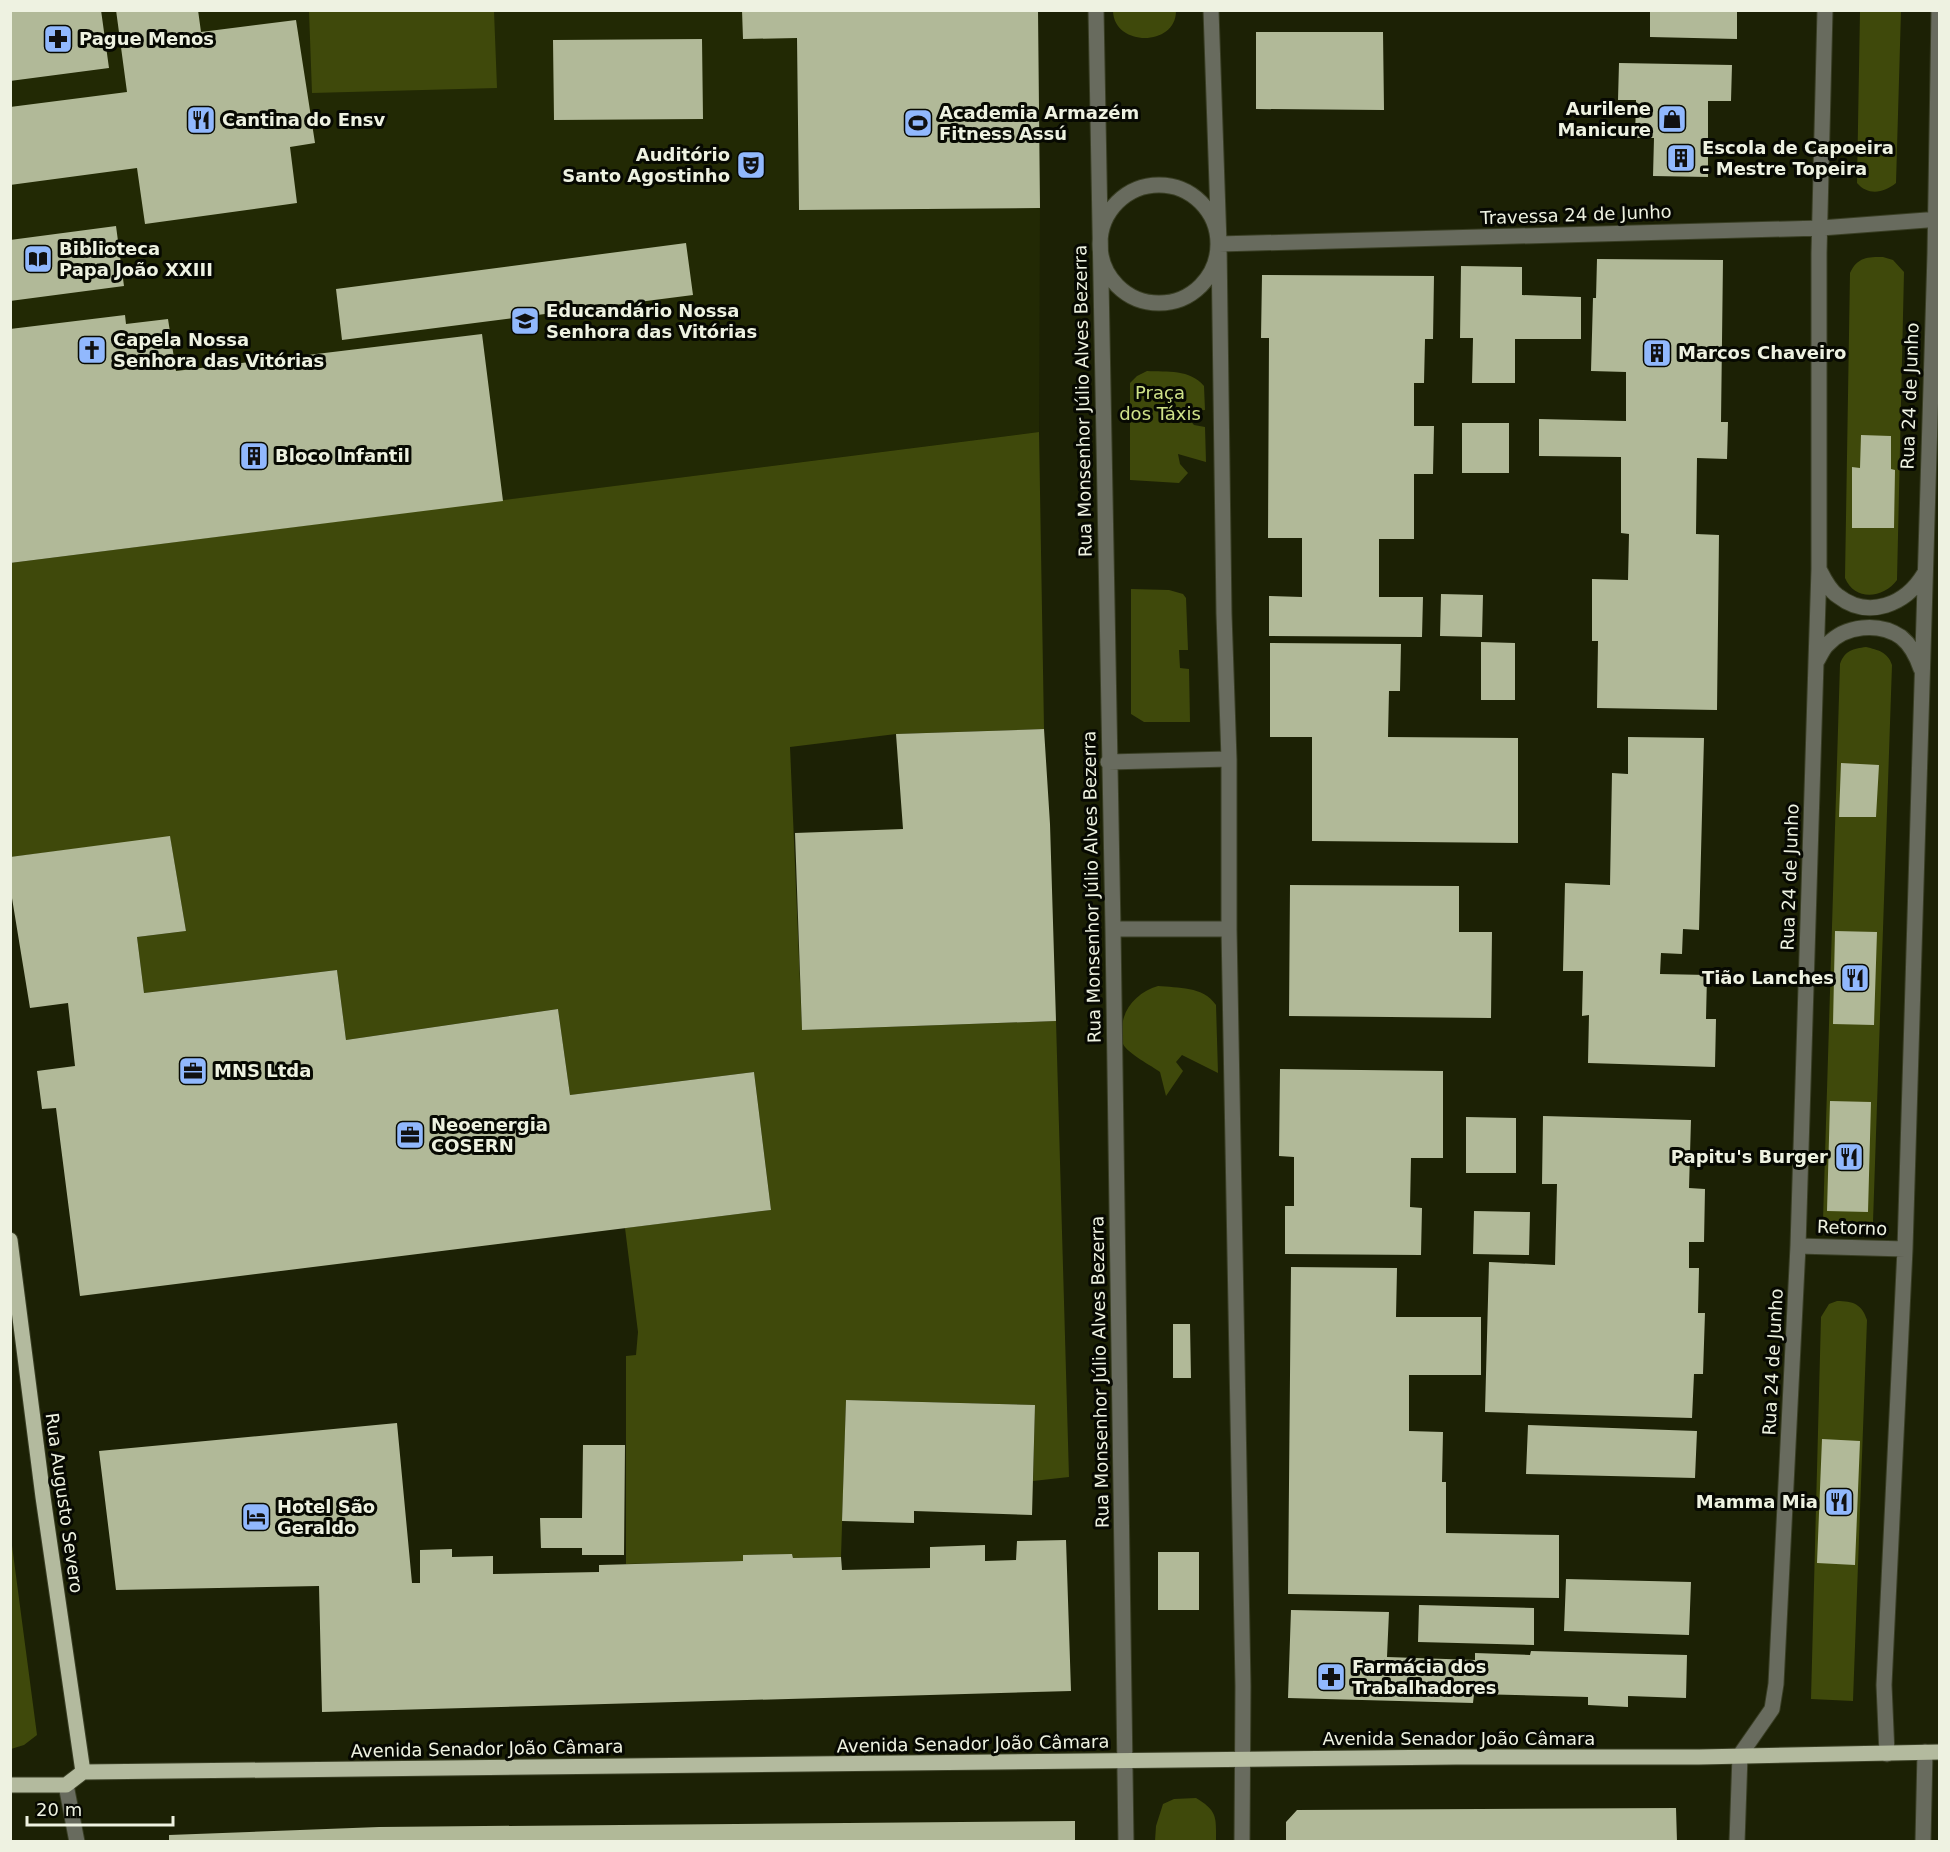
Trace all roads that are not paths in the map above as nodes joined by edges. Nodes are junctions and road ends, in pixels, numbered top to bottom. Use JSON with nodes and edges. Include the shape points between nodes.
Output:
{"nodes":[{"id":1,"x":1096,"y":10,"type":"edge"},
{"id":2,"x":1211,"y":10,"type":"edge"},
{"id":3,"x":1825,"y":10,"type":"edge"},
{"id":4,"x":1939,"y":10,"type":"edge"},
{"id":5,"x":1937,"y":219,"type":"edge"},
{"id":6,"x":1821,"y":228,"type":"junction"},
{"id":7,"x":1219,"y":244,"type":"junction"},
{"id":8,"x":1100,"y":246,"type":"junction"},
{"id":9,"x":1819,"y":569,"type":"junction"},
{"id":10,"x":1924,"y":574,"type":"junction"},
{"id":11,"x":1816,"y":662,"type":"junction"},
{"id":12,"x":1923,"y":672,"type":"junction"},
{"id":13,"x":1229,"y":759,"type":"junction"},
{"id":14,"x":1108,"y":762,"type":"junction"},
{"id":15,"x":1113,"y":929,"type":"junction"},
{"id":16,"x":1229,"y":929,"type":"junction"},
{"id":17,"x":10,"y":1240,"type":"edge"},
{"id":18,"x":1798,"y":1246,"type":"junction"},
{"id":19,"x":1905,"y":1250,"type":"junction"},
{"id":20,"x":1932,"y":1752,"type":"edge"},
{"id":21,"x":1887,"y":1754,"type":"junction"},
{"id":22,"x":1740,"y":1755,"type":"junction"},
{"id":23,"x":1244,"y":1760,"type":"junction"},
{"id":24,"x":1125,"y":1762,"type":"junction"},
{"id":25,"x":83,"y":1772,"type":"junction"},
{"id":26,"x":10,"y":1785,"type":"edge"},
{"id":27,"x":66,"y":1785,"type":"junction"},
{"id":28,"x":77,"y":1842,"type":"edge"},
{"id":29,"x":1126,"y":1842,"type":"edge"},
{"id":30,"x":1242,"y":1842,"type":"edge"},
{"id":31,"x":1737,"y":1842,"type":"edge"},
{"id":32,"x":1923,"y":1842,"type":"edge"}],
"edges":[{"from":1,"to":8,"type":"street","name":"Rua Monsenhor Júlio Alves Bezerra"},
{"from":2,"to":7,"type":"street"},
{"from":3,"to":6,"type":"street","name":"Rua 24 de Junho"},
{"from":4,"to":5,"type":"street","name":"Rua 24 de Junho"},
{"from":5,"to":6,"type":"street","name":"Travessa 24 de Junho"},
{"from":5,"to":10,"type":"street","name":"Rua 24 de Junho"},
{"from":6,"to":7,"type":"street","name":"Travessa 24 de Junho"},
{"from":6,"to":9,"type":"street","name":"Rua 24 de Junho"},
{"from":7,"to":8,"type":"street","via":[[1216,261],[1204,283],[1183,298],[1166,302],[1147,302],[1129,294],[1104,265]]},
{"from":7,"to":8,"type":"street","via":[[1216,227],[1198,199],[1183,190],[1150,186],[1119,200],[1105,221]]},
{"from":7,"to":13,"type":"street"},
{"from":8,"to":14,"type":"street","name":"Rua Monsenhor Júlio Alves Bezerra"},
{"from":9,"to":10,"type":"street","via":[[1838,596],[1870,607],[1902,599]]},
{"from":9,"to":11,"type":"street","name":"Rua 24 de Junho"},
{"from":10,"to":12,"type":"street","name":"Rua 24 de Junho"},
{"from":11,"to":12,"type":"street","via":[[1827,645],[1843,632],[1863,627],[1883,629],[1902,638],[1915,653]]},
{"from":11,"to":18,"type":"street","name":"Rua 24 de Junho"},
{"from":12,"to":19,"type":"street","name":"Rua 24 de Junho"},
{"from":13,"to":14,"type":"street"},
{"from":13,"to":16,"type":"street"},
{"from":14,"to":15,"type":"street","name":"Rua Monsenhor Júlio Alves Bezerra"},
{"from":15,"to":16,"type":"street"},
{"from":15,"to":24,"type":"street","name":"Rua Monsenhor Júlio Alves Bezerra"},
{"from":16,"to":23,"type":"street"},
{"from":17,"to":25,"type":"main road","name":"Rua Augusto Severo"},
{"from":18,"to":19,"type":"street","name":"Retorno"},
{"from":18,"to":22,"type":"street","name":"Rua 24 de Junho","via":[[1776,1684],[1772,1709]]},
{"from":19,"to":21,"type":"street","name":"Rua 24 de Junho","via":[[1884,1685]]},
{"from":20,"to":21,"type":"main road","name":"Avenida Senador João Câmara"},
{"from":20,"to":32,"type":"street"},
{"from":21,"to":22,"type":"main road","name":"Avenida Senador João Câmara"},
{"from":22,"to":23,"type":"main road","name":"Avenida Senador João Câmara"},
{"from":22,"to":31,"type":"street"},
{"from":23,"to":24,"type":"main road","name":"Avenida Senador João Câmara"},
{"from":23,"to":30,"type":"street"},
{"from":24,"to":25,"type":"main road","name":"Avenida Senador João Câmara"},
{"from":24,"to":29,"type":"street","name":"Rua Monsenhor Júlio Alves Bezerra"},
{"from":25,"to":27,"type":"main road"},
{"from":26,"to":27,"type":"main road"},
{"from":27,"to":28,"type":"street"}]}
